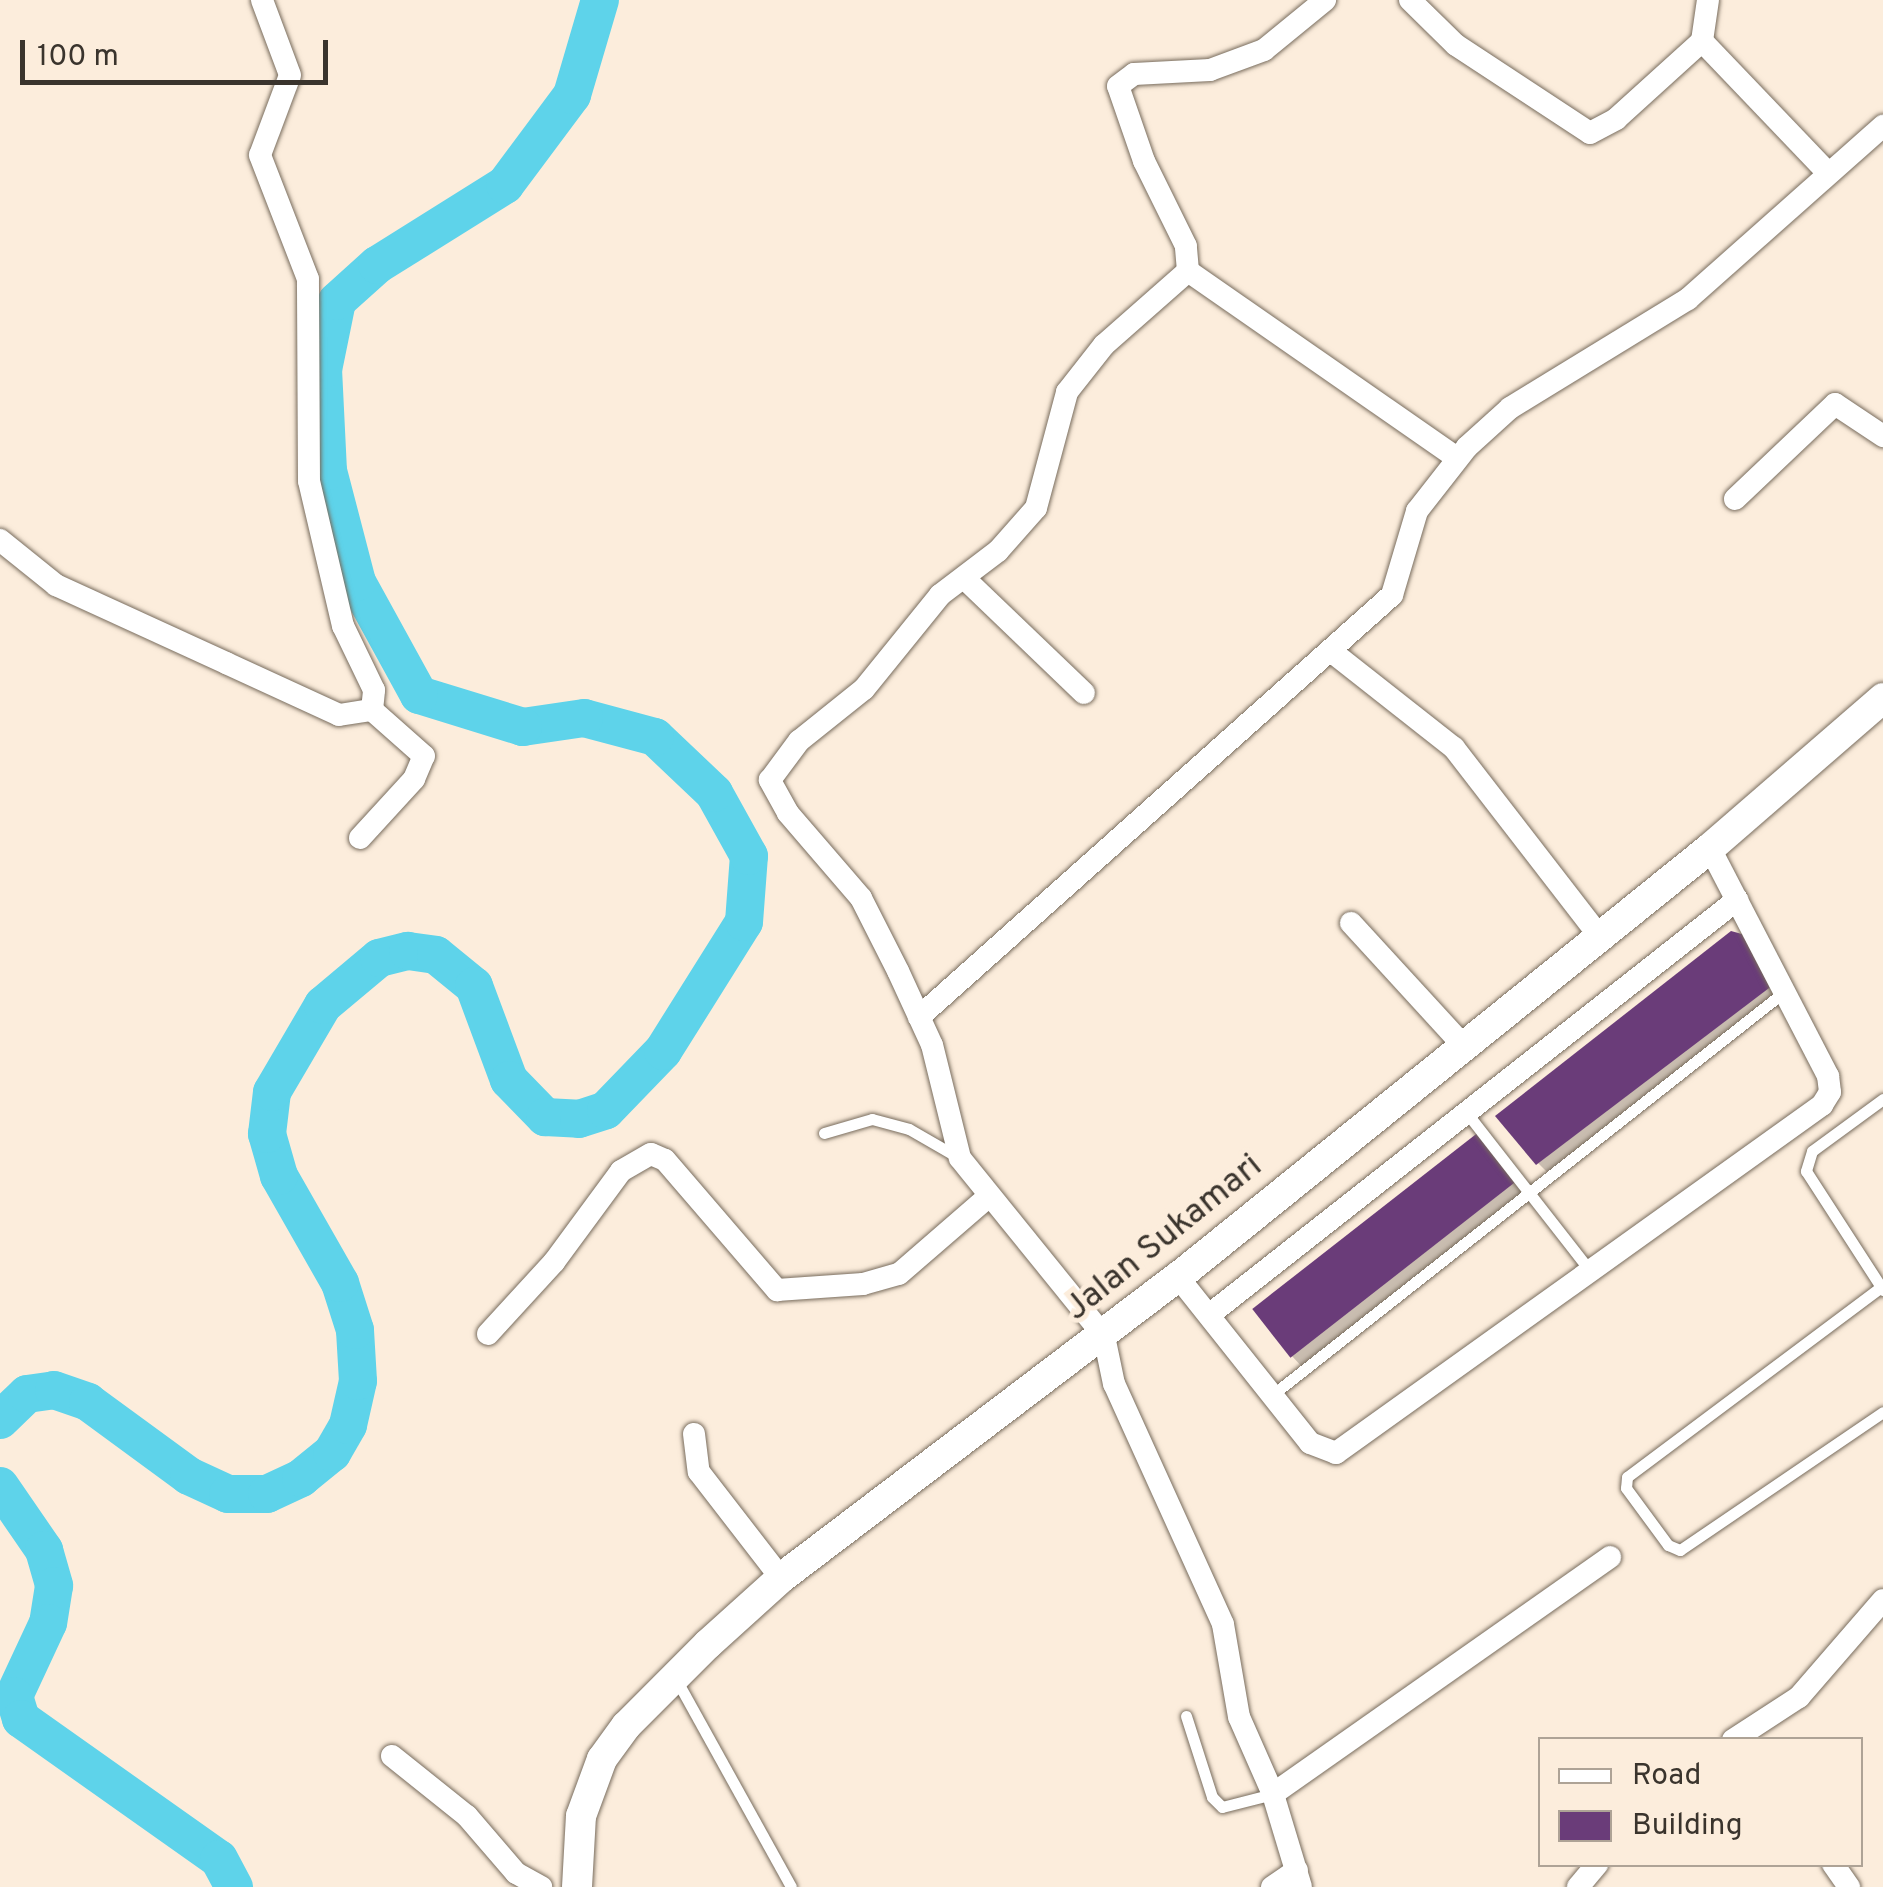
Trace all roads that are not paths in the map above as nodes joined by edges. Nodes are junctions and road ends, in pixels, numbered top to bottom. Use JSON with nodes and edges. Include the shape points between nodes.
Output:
{"nodes":[{"id":1,"x":262,"y":0,"type":"edge"},
{"id":2,"x":1325,"y":0,"type":"edge"},
{"id":3,"x":1410,"y":0,"type":"edge"},
{"id":4,"x":1708,"y":0,"type":"edge"},
{"id":5,"x":1702,"y":41,"type":"junction"},
{"id":6,"x":1883,"y":126,"type":"edge"},
{"id":7,"x":1828,"y":174,"type":"junction"},
{"id":8,"x":1188,"y":271,"type":"junction"},
{"id":9,"x":1883,"y":436,"type":"edge"},
{"id":10,"x":1457,"y":458,"type":"junction"},
{"id":11,"x":1734,"y":499,"type":"dead end"},
{"id":12,"x":0,"y":540,"type":"edge"},
{"id":13,"x":964,"y":578,"type":"junction"},
{"id":14,"x":1332,"y":652,"type":"junction"},
{"id":15,"x":1084,"y":693,"type":"dead end"},
{"id":16,"x":1883,"y":698,"type":"edge"},
{"id":17,"x":372,"y":710,"type":"junction"},
{"id":18,"x":360,"y":838,"type":"dead end"},
{"id":19,"x":1710,"y":848,"type":"junction"},
{"id":20,"x":1737,"y":900,"type":"junction"},
{"id":21,"x":1351,"y":923,"type":"dead end"},
{"id":22,"x":1600,"y":936,"type":"junction"},
{"id":23,"x":1784,"y":992,"type":"junction"},
{"id":24,"x":919,"y":1016,"type":"junction"},
{"id":25,"x":1462,"y":1044,"type":"junction"},
{"id":26,"x":1883,"y":1099,"type":"edge"},
{"id":27,"x":1466,"y":1112,"type":"junction"},
{"id":28,"x":824,"y":1134,"type":"dead end"},
{"id":29,"x":960,"y":1158,"type":"junction"},
{"id":30,"x":1530,"y":1193,"type":"junction"},
{"id":31,"x":990,"y":1196,"type":"junction"},
{"id":32,"x":1591,"y":1272,"type":"junction"},
{"id":33,"x":1178,"y":1276,"type":"junction"},
{"id":34,"x":1882,"y":1289,"type":"edge"},
{"id":35,"x":1208,"y":1315,"type":"junction"},
{"id":36,"x":488,"y":1334,"type":"dead end"},
{"id":37,"x":1104,"y":1336,"type":"junction"},
{"id":38,"x":1272,"y":1396,"type":"junction"},
{"id":39,"x":1883,"y":1412,"type":"edge"},
{"id":40,"x":694,"y":1434,"type":"dead end"},
{"id":41,"x":1610,"y":1557,"type":"dead end"},
{"id":42,"x":781,"y":1578,"type":"junction"},
{"id":43,"x":1883,"y":1600,"type":"edge"},
{"id":44,"x":674,"y":1676,"type":"junction"},
{"id":45,"x":1186,"y":1716,"type":"dead end"},
{"id":46,"x":1742,"y":1737,"type":"edge"},
{"id":47,"x":392,"y":1756,"type":"dead end"},
{"id":48,"x":1273,"y":1794,"type":"junction"},
{"id":49,"x":1595,"y":1867,"type":"edge"},
{"id":50,"x":1299,"y":1879,"type":"edge"},
{"id":51,"x":542,"y":1887,"type":"edge"},
{"id":52,"x":577,"y":1887,"type":"edge"},
{"id":53,"x":790,"y":1887,"type":"edge"},
{"id":54,"x":1272,"y":1887,"type":"edge"},
{"id":55,"x":1578,"y":1887,"type":"edge"}],
"edges":[{"from":1,"to":17,"type":"street","via":[[290,75],[260,155],[308,278],[309,481],[343,626],[374,690]]},
{"from":2,"to":8,"type":"street","via":[[1264,50],[1210,70],[1134,74],[1118,86],[1144,160],[1186,246]]},
{"from":3,"to":5,"type":"street","via":[[1456,45],[1590,133],[1616,119]]},
{"from":4,"to":5,"type":"street"},
{"from":5,"to":7,"type":"street"},
{"from":6,"to":7,"type":"street"},
{"from":7,"to":10,"type":"street","via":[[1688,299],[1510,408]]},
{"from":8,"to":10,"type":"street"},
{"from":8,"to":13,"type":"street","via":[[1080,374],[1067,392],[1036,508]]},
{"from":9,"to":11,"type":"street","via":[[1838,403]]},
{"from":10,"to":14,"type":"street","via":[[1417,511],[1392,595]]},
{"from":12,"to":17,"type":"street","via":[[56,585],[339,715]]},
{"from":13,"to":15,"type":"street"},
{"from":13,"to":24,"type":"street","via":[[940,594],[864,689],[799,742],[770,780],[788,813],[861,898]]},
{"from":14,"to":22,"type":"street","via":[[1454,748]]},
{"from":14,"to":24,"type":"street","via":[[1186,772]]},
{"from":16,"to":19,"type":"street","name":"Jalan Sukamari"},
{"from":17,"to":18,"type":"street","via":[[424,756],[414,780]]},
{"from":19,"to":20,"type":"street"},
{"from":19,"to":22,"type":"street","name":"Jalan Sukamari"},
{"from":20,"to":23,"type":"street"},
{"from":20,"to":27,"type":"street"},
{"from":21,"to":25,"type":"street"},
{"from":22,"to":25,"type":"street","name":"Jalan Sukamari"},
{"from":23,"to":30,"type":"lane"},
{"from":23,"to":32,"type":"street","via":[[1828,1076],[1827,1098]]},
{"from":24,"to":29,"type":"street"},
{"from":25,"to":33,"type":"street","name":"Jalan Sukamari"},
{"from":26,"to":34,"type":"lane","via":[[1812,1151],[1806,1171]]},
{"from":27,"to":30,"type":"lane"},
{"from":27,"to":35,"type":"street"},
{"from":28,"to":29,"type":"lane","via":[[872,1119],[909,1128]]},
{"from":29,"to":31,"type":"street"},
{"from":30,"to":32,"type":"lane"},
{"from":30,"to":38,"type":"lane"},
{"from":31,"to":36,"type":"street","via":[[899,1274],[863,1284],[777,1290],[665,1160],[650,1154],[620,1171],[554,1262]]},
{"from":31,"to":37,"type":"street"},
{"from":32,"to":38,"type":"street","via":[[1346,1450],[1318,1450]]},
{"from":33,"to":35,"type":"street"},
{"from":33,"to":37,"type":"street","name":"Jalan Sukamari"},
{"from":34,"to":39,"type":"lane","via":[[1627,1477],[1626,1488],[1668,1545],[1680,1550]]},
{"from":35,"to":38,"type":"street"},
{"from":37,"to":42,"type":"street","name":"Jalan Sukamari"},
{"from":37,"to":48,"type":"street","via":[[1114,1384],[1222,1624],[1239,1717]]},
{"from":40,"to":42,"type":"street","via":[[699,1472]]},
{"from":41,"to":48,"type":"street"},
{"from":42,"to":44,"type":"street","name":"Jalan Sukamari"},
{"from":43,"to":46,"type":"street","via":[[1798,1697]]},
{"from":44,"to":52,"type":"street","name":"Jalan Sukamari","via":[[626,1726],[588,1789]]},
{"from":44,"to":53,"type":"lane"},
{"from":45,"to":48,"type":"lane","via":[[1222,1808]]},
{"from":47,"to":51,"type":"street","via":[[467,1816],[516,1872]]},
{"from":48,"to":50,"type":"street"},
{"from":49,"to":55,"type":"street"},
{"from":50,"to":54,"type":"street"}]}
